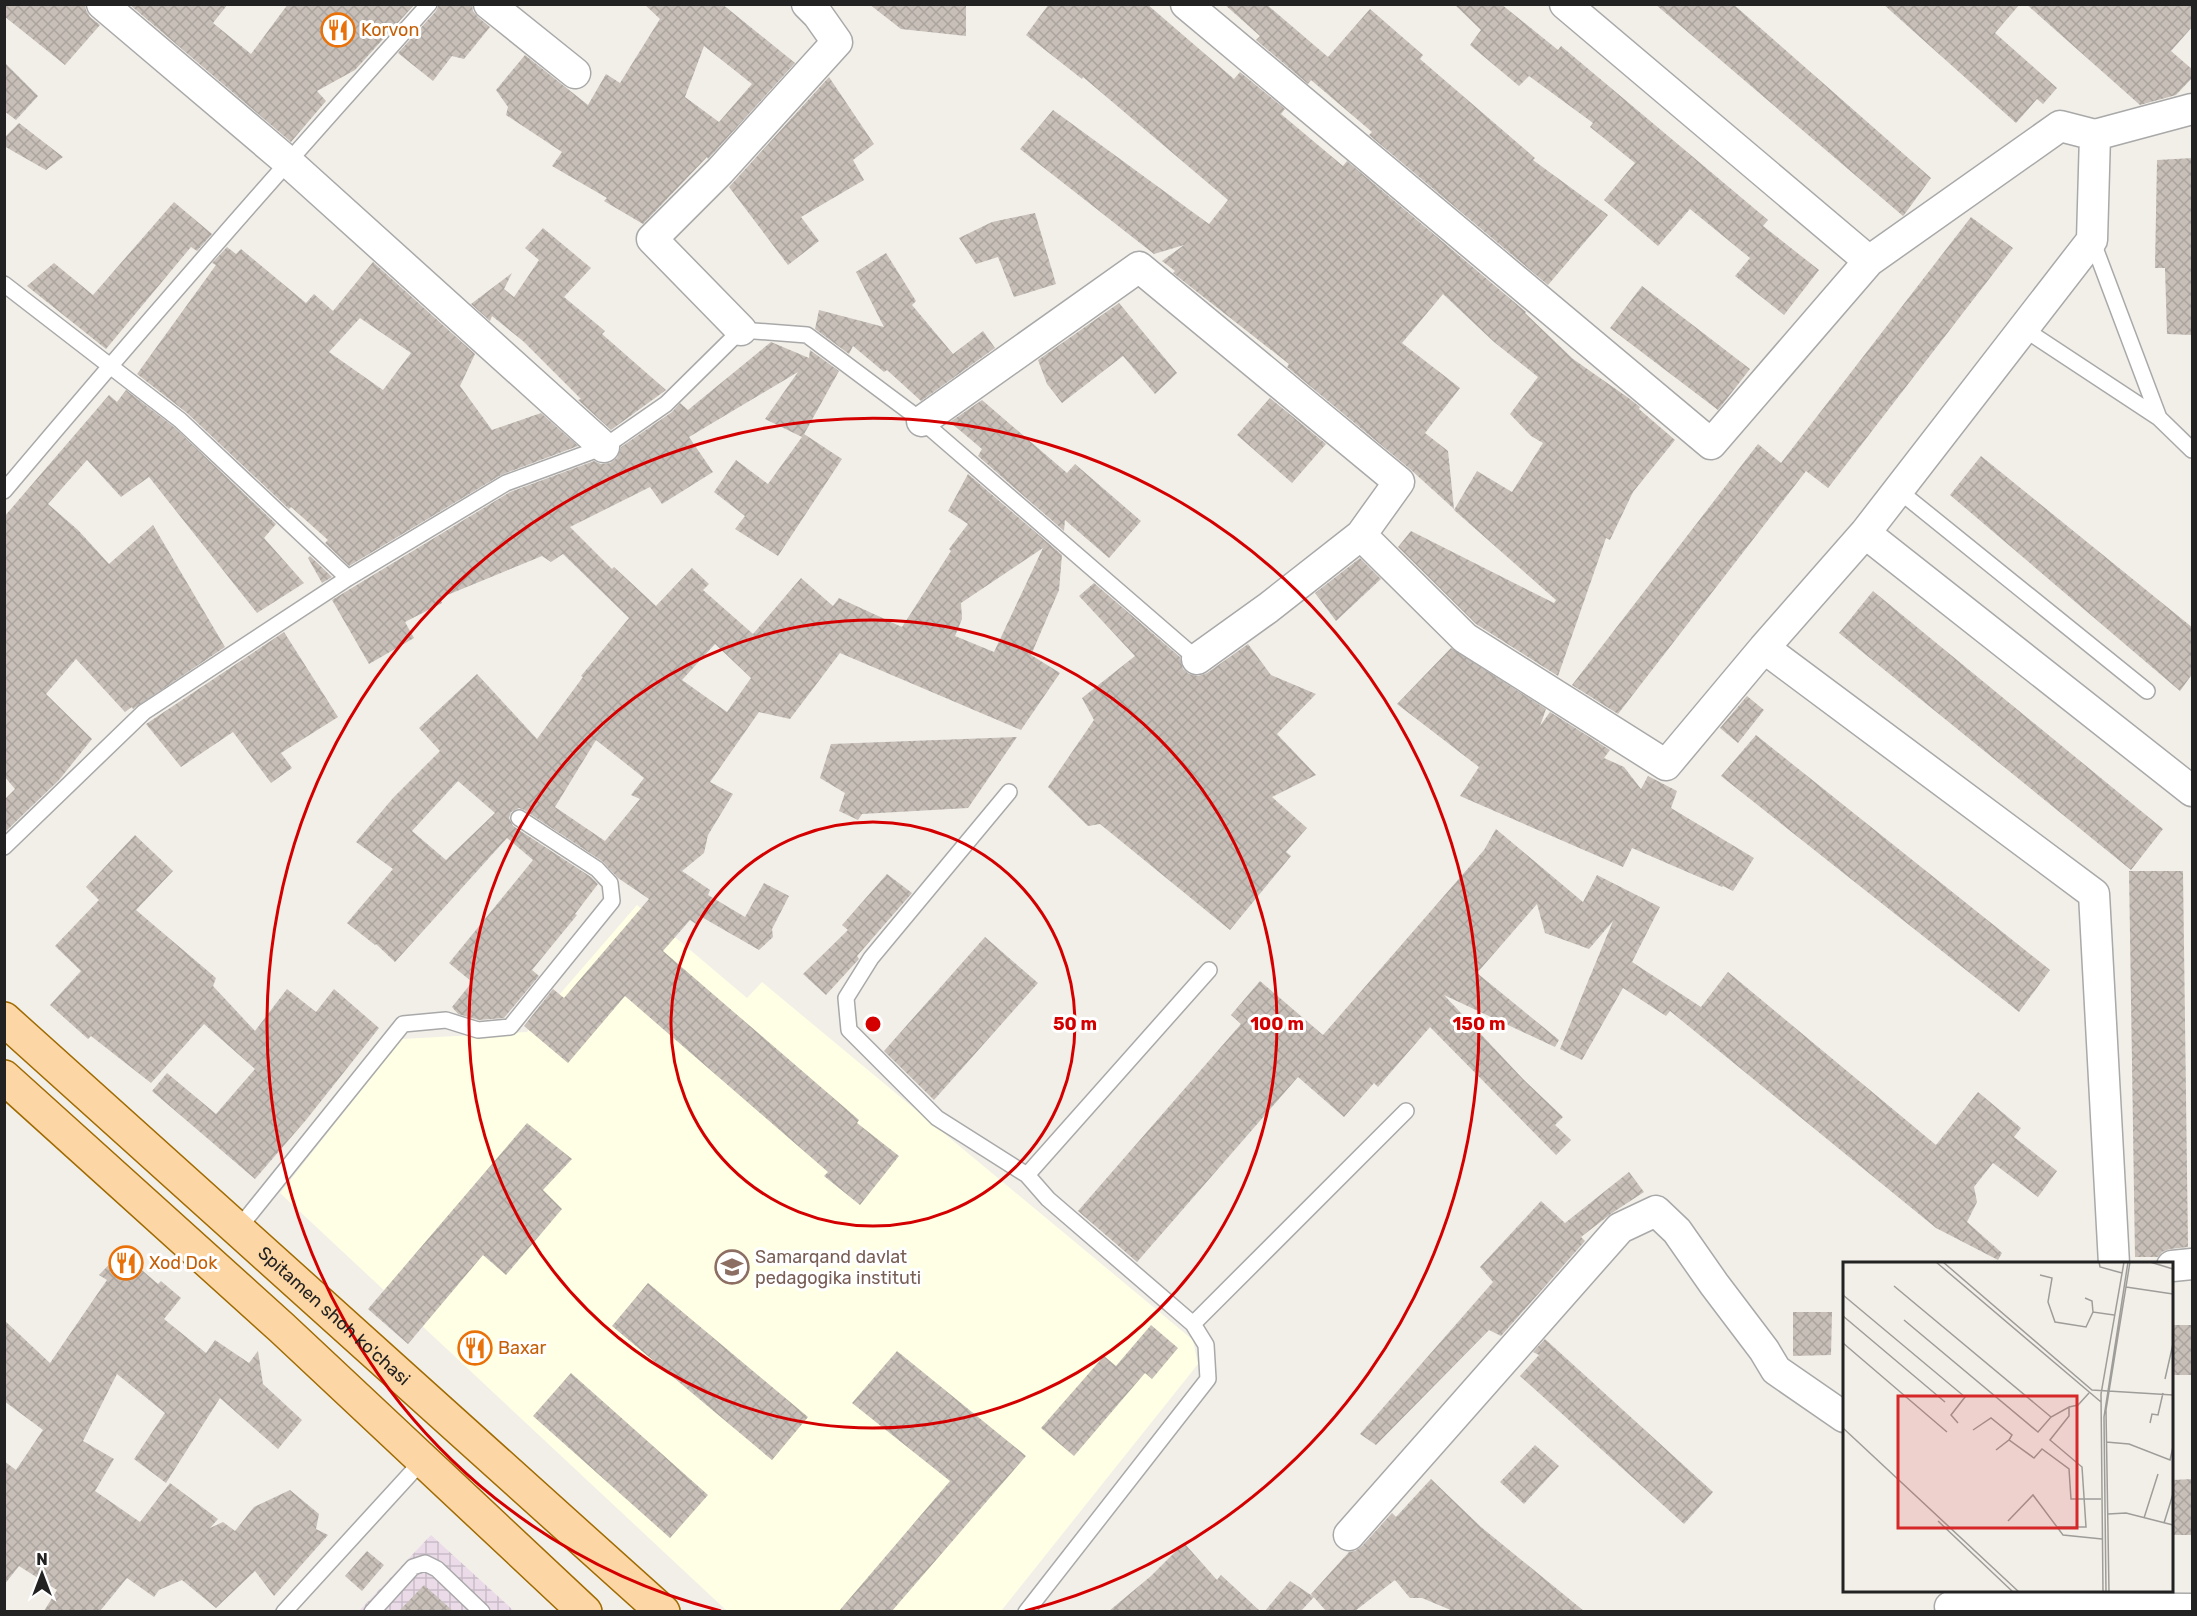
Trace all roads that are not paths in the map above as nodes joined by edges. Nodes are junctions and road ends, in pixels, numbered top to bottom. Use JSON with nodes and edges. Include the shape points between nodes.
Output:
{"nodes":[{"id":1,"x":102,"y":4,"type":"edge"},
{"id":2,"x":429,"y":4,"type":"edge"},
{"id":3,"x":489,"y":4,"type":"edge"},
{"id":4,"x":807,"y":4,"type":"edge"},
{"id":5,"x":1186,"y":4,"type":"edge"},
{"id":6,"x":1565,"y":4,"type":"edge"},
{"id":7,"x":575,"y":73,"type":"dead end"},
{"id":8,"x":2193,"y":109,"type":"edge"},
{"id":9,"x":2095,"y":135,"type":"junction"},
{"id":10,"x":287,"y":161,"type":"junction"},
{"id":11,"x":2092,"y":240,"type":"junction"},
{"id":12,"x":1869,"y":261,"type":"junction"},
{"id":13,"x":4,"y":284,"type":"edge"},
{"id":14,"x":741,"y":330,"type":"junction"},
{"id":15,"x":2024,"y":330,"type":"junction"},
{"id":16,"x":109,"y":366,"type":"junction"},
{"id":17,"x":2159,"y":418,"type":"junction"},
{"id":18,"x":922,"y":421,"type":"junction"},
{"id":19,"x":604,"y":447,"type":"junction"},
{"id":20,"x":2193,"y":450,"type":"edge"},
{"id":21,"x":1898,"y":490,"type":"junction"},
{"id":22,"x":4,"y":491,"type":"edge"},
{"id":23,"x":1865,"y":533,"type":"junction"},
{"id":24,"x":1361,"y":535,"type":"junction"},
{"id":25,"x":348,"y":578,"type":"junction"},
{"id":26,"x":1764,"y":648,"type":"junction"},
{"id":27,"x":1197,"y":659,"type":"joint"},
{"id":28,"x":2147,"y":692,"type":"dead end"},
{"id":29,"x":2193,"y":791,"type":"edge"},
{"id":30,"x":1009,"y":792,"type":"dead end"},
{"id":31,"x":519,"y":818,"type":"dead end"},
{"id":32,"x":4,"y":847,"type":"edge"},
{"id":33,"x":1209,"y":970,"type":"dead end"},
{"id":34,"x":4,"y":1019,"type":"edge"},
{"id":35,"x":4,"y":1077,"type":"edge"},
{"id":36,"x":1406,"y":1111,"type":"dead end"},
{"id":37,"x":1027,"y":1175,"type":"junction"},
{"id":38,"x":238,"y":1229,"type":"junction"},
{"id":39,"x":2114,"y":1262,"type":"edge"},
{"id":40,"x":2193,"y":1264,"type":"edge"},
{"id":41,"x":2173,"y":1266,"type":"edge"},
{"id":42,"x":1193,"y":1324,"type":"junction"},
{"id":43,"x":1843,"y":1416,"type":"edge"},
{"id":44,"x":423,"y":1460,"type":"junction"},
{"id":45,"x":1349,"y":1535,"type":"dead end"},
{"id":46,"x":1948,"y":1603,"type":"edge"},
{"id":47,"x":2193,"y":1608,"type":"edge"},
{"id":48,"x":284,"y":1611,"type":"edge"},
{"id":49,"x":372,"y":1611,"type":"edge"},
{"id":50,"x":482,"y":1611,"type":"edge"},
{"id":51,"x":585,"y":1611,"type":"edge"},
{"id":52,"x":663,"y":1611,"type":"edge"},
{"id":53,"x":1026,"y":1611,"type":"edge"}],
"edges":[{"from":1,"to":10,"type":"street"},
{"from":2,"to":10,"type":"lane"},
{"from":3,"to":7,"type":"street"},
{"from":4,"to":14,"type":"street","via":[[837,42],[720,171],[652,239]]},
{"from":5,"to":12,"type":"street","via":[[1711,444]]},
{"from":6,"to":12,"type":"street"},
{"from":8,"to":9,"type":"street"},
{"from":9,"to":11,"type":"street"},
{"from":9,"to":12,"type":"street","via":[[2060,126]]},
{"from":10,"to":16,"type":"lane"},
{"from":10,"to":19,"type":"street"},
{"from":11,"to":15,"type":"street"},
{"from":11,"to":17,"type":"lane"},
{"from":13,"to":16,"type":"lane"},
{"from":14,"to":18,"type":"lane","via":[[807,335]]},
{"from":14,"to":19,"type":"lane","via":[[666,404]]},
{"from":15,"to":17,"type":"lane"},
{"from":15,"to":21,"type":"street"},
{"from":16,"to":22,"type":"lane"},
{"from":16,"to":25,"type":"lane","via":[[180,420]]},
{"from":17,"to":20,"type":"lane"},
{"from":18,"to":24,"type":"street","via":[[1138,267],[1400,482]]},
{"from":18,"to":27,"type":"lane"},
{"from":19,"to":25,"type":"lane","via":[[506,483]]},
{"from":21,"to":23,"type":"street"},
{"from":21,"to":28,"type":"lane"},
{"from":23,"to":26,"type":"street"},
{"from":23,"to":29,"type":"street"},
{"from":24,"to":26,"type":"street","via":[[1465,638],[1666,765]]},
{"from":24,"to":27,"type":"street"},
{"from":25,"to":32,"type":"lane","via":[[144,712]]},
{"from":26,"to":39,"type":"street","via":[[2094,894]]},
{"from":30,"to":37,"type":"lane","via":[[871,958],[846,998],[849,1030],[937,1118]]},
{"from":31,"to":38,"type":"lane","via":[[597,870],[610,883],[612,901],[510,1027],[478,1030],[446,1020],[403,1024]]},
{"from":33,"to":37,"type":"lane"},
{"from":34,"to":38,"type":"main road","name":"Spitamen shoh ko'chasi"},
{"from":35,"to":44,"type":"main road"},
{"from":36,"to":42,"type":"lane"},
{"from":37,"to":42,"type":"lane","via":[[1048,1199]]},
{"from":38,"to":52,"type":"main road","name":"Spitamen shoh ko'chasi"},
{"from":40,"to":41,"type":"street"},
{"from":42,"to":53,"type":"lane","via":[[1206,1345],[1208,1379]]},
{"from":43,"to":45,"type":"street","via":[[1776,1370],[1677,1231],[1656,1211],[1620,1228]]},
{"from":44,"to":48,"type":"lane"},
{"from":44,"to":51,"type":"main road"},
{"from":46,"to":47,"type":"street"},
{"from":49,"to":50,"type":"lane","via":[[413,1567],[424,1563],[437,1569]]}]}
